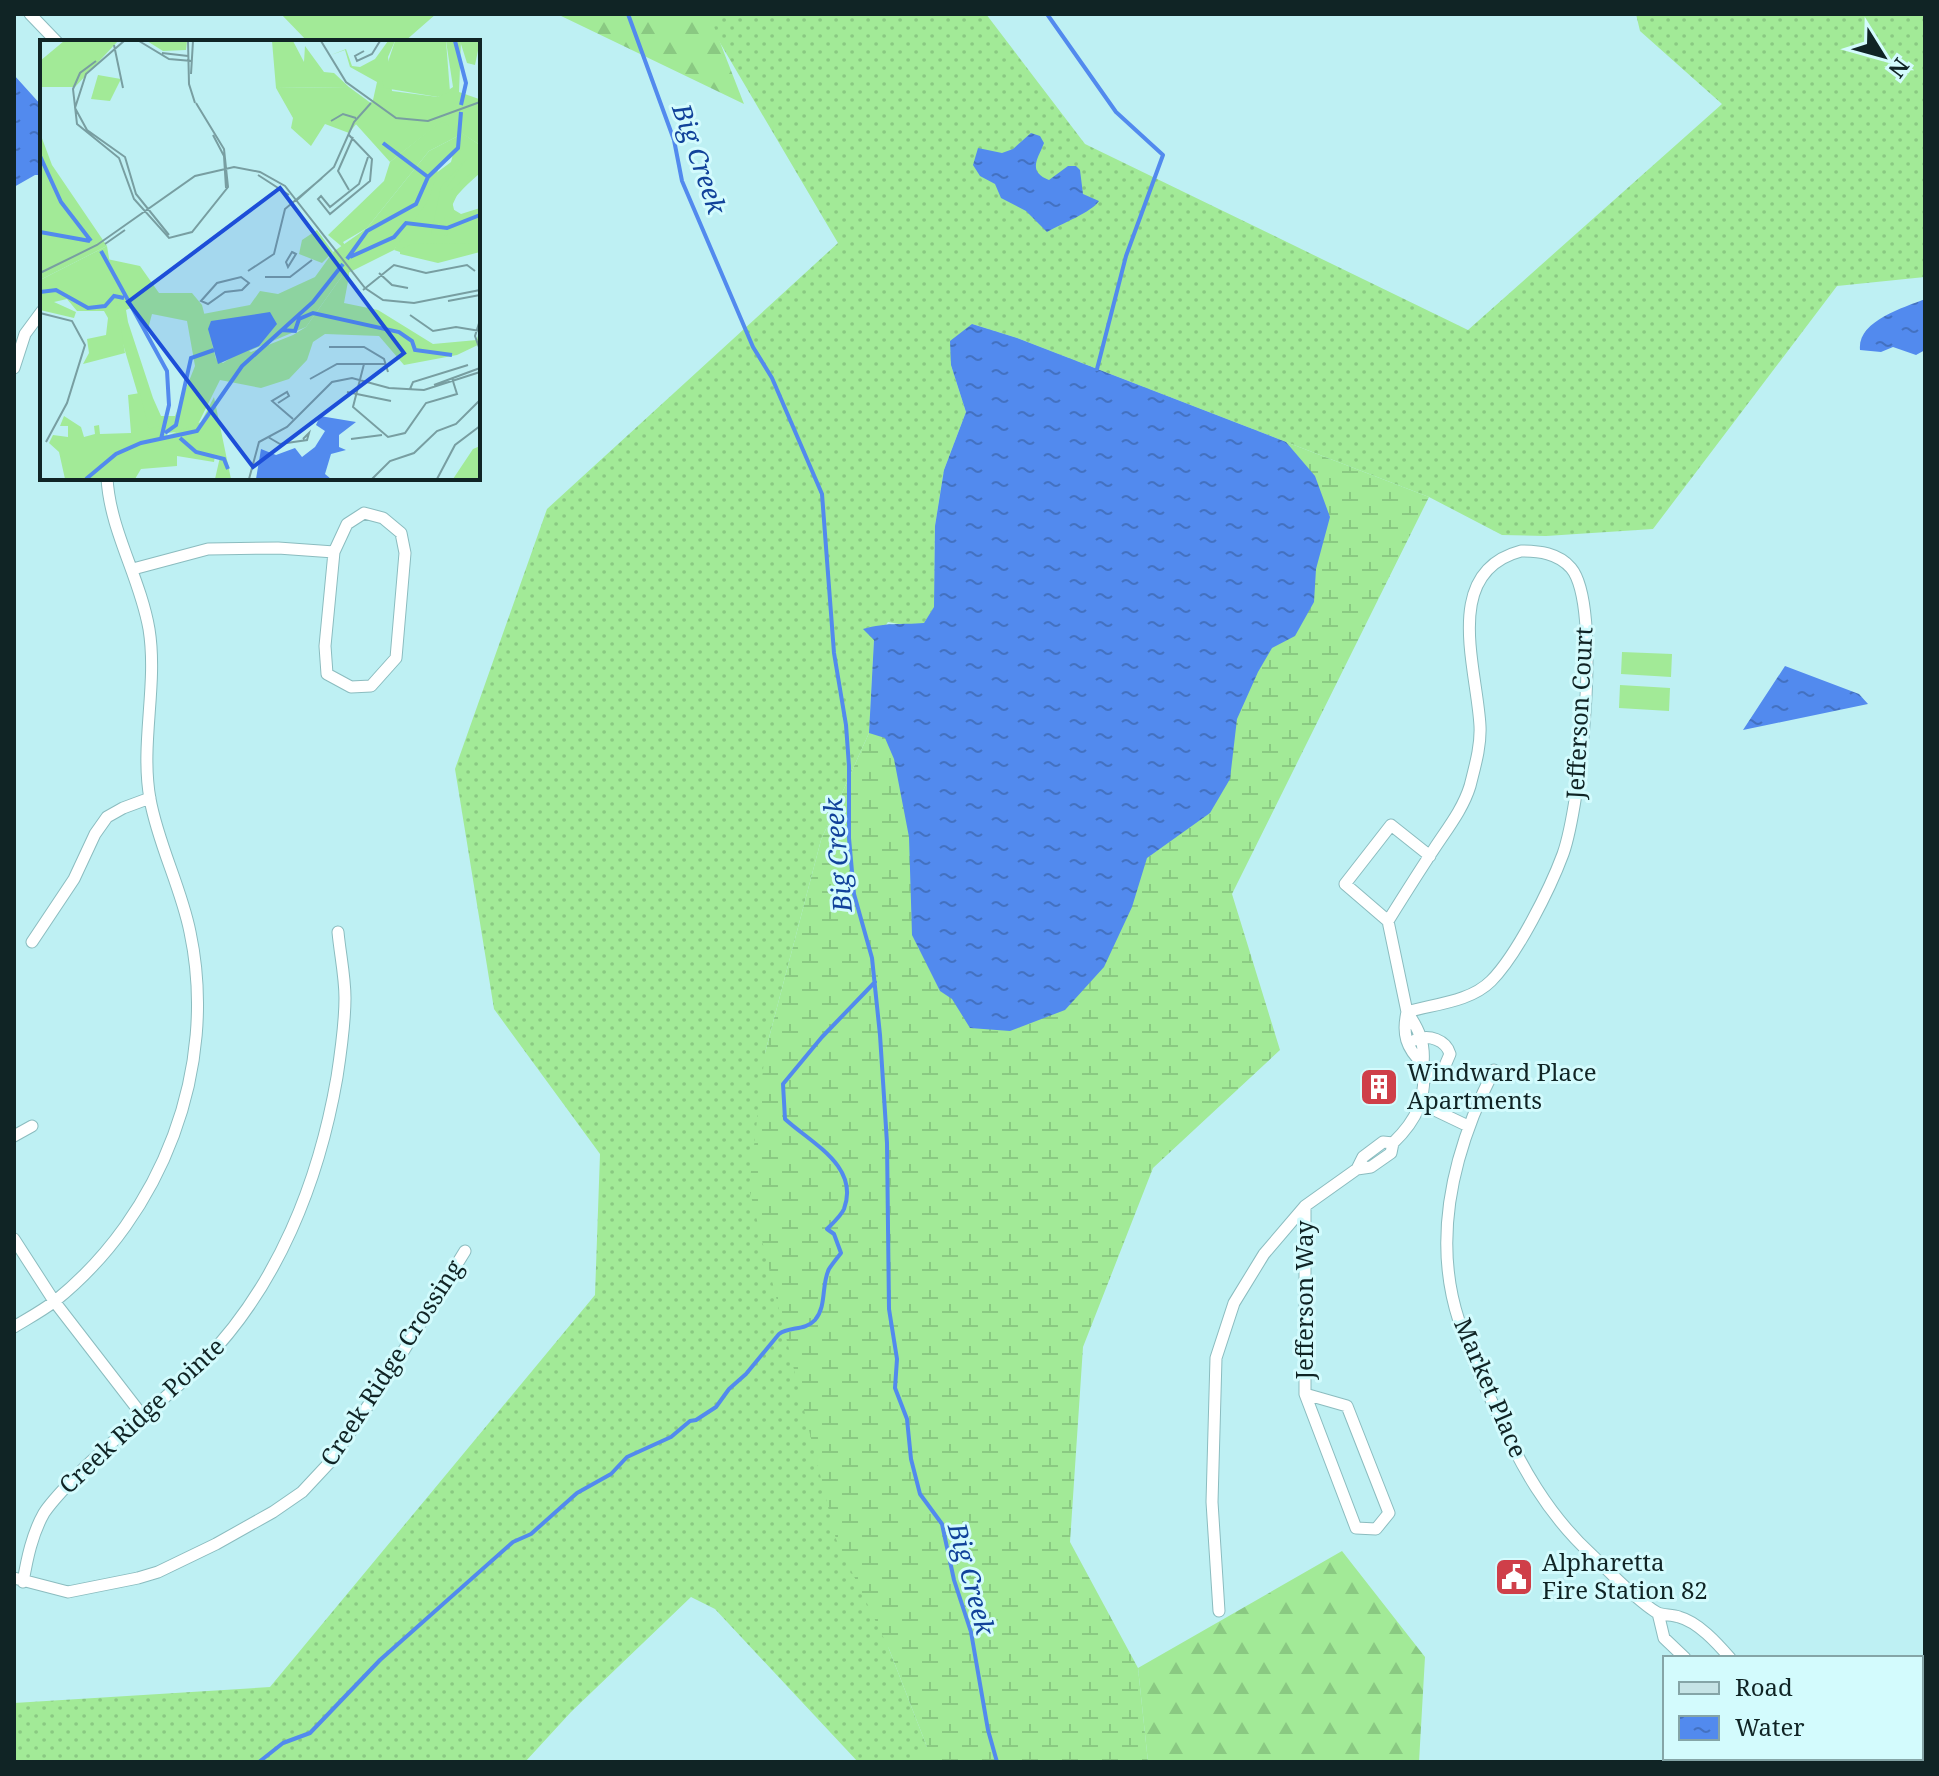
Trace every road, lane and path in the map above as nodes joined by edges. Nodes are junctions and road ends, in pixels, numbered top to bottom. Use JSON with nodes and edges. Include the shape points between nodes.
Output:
{"nodes":[{"id":1,"x":30,"y":14,"type":"edge"},
{"id":2,"x":55,"y":40,"type":"edge"},
{"id":3,"x":40,"y":314,"type":"edge"},
{"id":4,"x":14,"y":368,"type":"edge"},
{"id":5,"x":107,"y":480,"type":"edge"},
{"id":6,"x":334,"y":552,"type":"junction"},
{"id":7,"x":133,"y":569,"type":"junction"},
{"id":8,"x":150,"y":798,"type":"junction"},
{"id":9,"x":1430,"y":856,"type":"junction"},
{"id":10,"x":1388,"y":921,"type":"junction"},
{"id":11,"x":338,"y":932,"type":"dead end"},
{"id":12,"x":32,"y":942,"type":"dead end"},
{"id":13,"x":1407,"y":1012,"type":"junction"},
{"id":14,"x":1421,"y":1037,"type":"junction"},
{"id":15,"x":1408,"y":1043,"type":"junction"},
{"id":16,"x":1423,"y":1064,"type":"junction"},
{"id":17,"x":1494,"y":1070,"type":"dead end"},
{"id":18,"x":1425,"y":1079,"type":"junction"},
{"id":19,"x":1422,"y":1104,"type":"junction"},
{"id":20,"x":32,"y":1126,"type":"dead end"},
{"id":21,"x":1468,"y":1126,"type":"junction"},
{"id":22,"x":14,"y":1136,"type":"edge"},
{"id":23,"x":1393,"y":1143,"type":"junction"},
{"id":24,"x":1371,"y":1151,"type":"junction"},
{"id":25,"x":1379,"y":1162,"type":"junction"},
{"id":26,"x":1357,"y":1169,"type":"junction"},
{"id":27,"x":1305,"y":1206,"type":"junction"},
{"id":28,"x":14,"y":1239,"type":"edge"},
{"id":29,"x":465,"y":1251,"type":"dead end"},
{"id":30,"x":54,"y":1301,"type":"junction"},
{"id":31,"x":14,"y":1327,"type":"edge"},
{"id":32,"x":1305,"y":1394,"type":"junction"},
{"id":33,"x":142,"y":1415,"type":"junction"},
{"id":34,"x":19,"y":1580,"type":"edge"},
{"id":35,"x":1219,"y":1611,"type":"dead end"},
{"id":36,"x":1658,"y":1613,"type":"junction"},
{"id":37,"x":1683,"y":1656,"type":"edge"},
{"id":38,"x":1728,"y":1656,"type":"edge"}],
"edges":[{"from":1,"to":2,"type":"street"},
{"from":3,"to":4,"type":"street","via":[[25,334]]},
{"from":5,"to":7,"type":"street","via":[[115,525]]},
{"from":6,"to":6,"type":"street","via":[[347,524],[364,513],[383,518],[401,533],[405,553],[396,658],[371,686],[351,687],[327,674]]},
{"from":6,"to":7,"type":"street","via":[[208,549]]},
{"from":7,"to":8,"type":"street","via":[[149,631]]},
{"from":8,"to":12,"type":"street","via":[[107,817]]},
{"from":8,"to":30,"type":"street","via":[[191,935],[197,988],[191,1075],[182,1113],[152,1183],[109,1247]]},
{"from":9,"to":10,"type":"street","name":"Jefferson Court"},
{"from":9,"to":10,"type":"street","via":[[1391,825],[1345,884]]},
{"from":9,"to":13,"type":"street","name":"Jefferson Court","via":[[1464,802],[1479,747],[1468,630],[1477,584],[1504,555],[1538,551],[1558,557],[1582,588],[1587,641],[1579,783],[1563,853],[1547,892],[1490,982],[1476,993]]},
{"from":10,"to":13,"type":"street"},
{"from":11,"to":33,"type":"street","name":"Creek Ridge Pointe","via":[[343,1038],[330,1118],[299,1215],[234,1329]]},
{"from":13,"to":14,"type":"street"},
{"from":13,"to":15,"type":"street","via":[[1403,1031]]},
{"from":14,"to":15,"type":"street"},
{"from":14,"to":16,"type":"street"},
{"from":14,"to":18,"type":"street","via":[[1440,1041],[1450,1054],[1444,1068]]},
{"from":15,"to":16,"type":"street"},
{"from":16,"to":18,"type":"street"},
{"from":17,"to":21,"type":"street","name":"Market Place"},
{"from":18,"to":19,"type":"street"},
{"from":19,"to":21,"type":"street"},
{"from":19,"to":23,"type":"street"},
{"from":20,"to":22,"type":"street"},
{"from":21,"to":36,"type":"street","name":"Market Place","via":[[1449,1198],[1448,1235],[1450,1282],[1469,1349],[1542,1499],[1578,1542]]},
{"from":23,"to":24,"type":"street","via":[[1383,1142]]},
{"from":23,"to":25,"type":"street","via":[[1391,1153]]},
{"from":24,"to":25,"type":"street"},
{"from":24,"to":26,"type":"street"},
{"from":25,"to":26,"type":"street"},
{"from":26,"to":27,"type":"street"},
{"from":27,"to":32,"type":"street","name":"Jefferson Way"},
{"from":27,"to":35,"type":"street","via":[[1264,1254],[1234,1303],[1216,1358],[1212,1502]]},
{"from":28,"to":30,"type":"street"},
{"from":29,"to":34,"type":"street","name":"Creek Ridge Crossing","via":[[330,1462],[302,1492],[216,1544],[148,1575],[68,1592]]},
{"from":30,"to":31,"type":"street"},
{"from":30,"to":33,"type":"street"},
{"from":32,"to":32,"type":"street","name":"Jefferson Way","via":[[1356,1528],[1376,1529],[1389,1513],[1347,1406]]},
{"from":33,"to":34,"type":"street","name":"Creek Ridge Pointe","via":[[45,1512]]},
{"from":36,"to":37,"type":"street","name":"Market Place","via":[[1664,1638]]},
{"from":36,"to":38,"type":"street","name":"Market Place","via":[[1692,1622]]}]}
